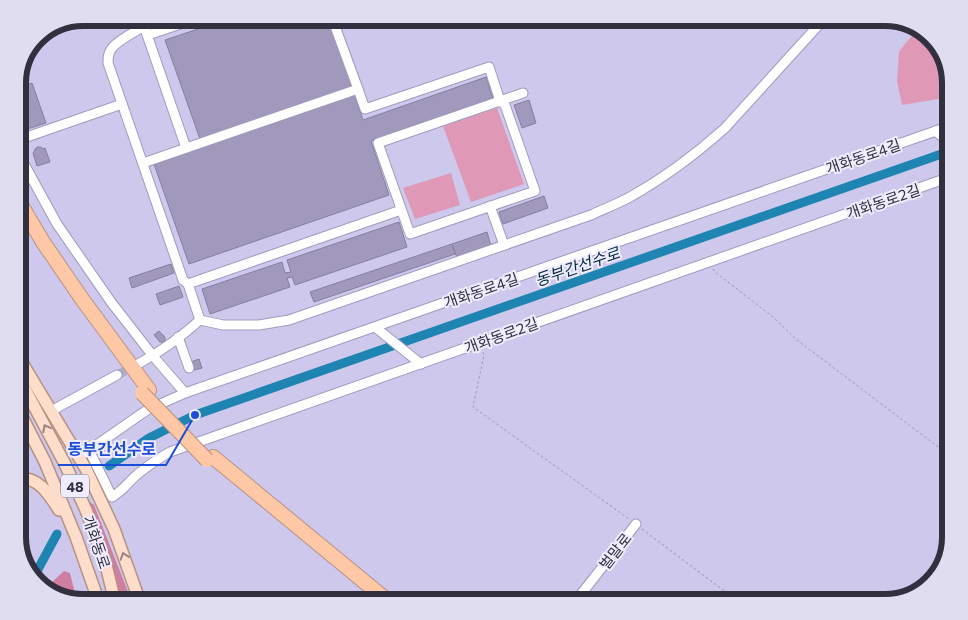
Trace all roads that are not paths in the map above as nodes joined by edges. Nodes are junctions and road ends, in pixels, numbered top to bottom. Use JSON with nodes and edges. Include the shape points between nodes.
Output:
{"nodes":[{"id":1,"x":151,"y":26,"type":"edge"},
{"id":2,"x":166,"y":26,"type":"edge"},
{"id":3,"x":335,"y":26,"type":"edge"},
{"id":4,"x":818,"y":26,"type":"edge"},
{"id":5,"x":146,"y":31,"type":"junction"},
{"id":6,"x":358,"y":89,"type":"junction"},
{"id":7,"x":523,"y":93,"type":"dead end"},
{"id":8,"x":500,"y":101,"type":"junction"},
{"id":9,"x":122,"y":104,"type":"junction"},
{"id":10,"x":942,"y":131,"type":"edge"},
{"id":11,"x":938,"y":134,"type":"junction"},
{"id":12,"x":26,"y":137,"type":"edge"},
{"id":13,"x":942,"y":137,"type":"edge"},
{"id":14,"x":186,"y":148,"type":"junction"},
{"id":15,"x":143,"y":163,"type":"junction"},
{"id":16,"x":26,"y":168,"type":"edge"},
{"id":17,"x":942,"y":180,"type":"edge"},
{"id":18,"x":490,"y":206,"type":"junction"},
{"id":19,"x":402,"y":210,"type":"junction"},
{"id":20,"x":26,"y":213,"type":"edge"},
{"id":21,"x":26,"y":230,"type":"edge"},
{"id":22,"x":504,"y":245,"type":"junction"},
{"id":23,"x":188,"y":284,"type":"junction"},
{"id":24,"x":200,"y":320,"type":"junction"},
{"id":25,"x":375,"y":327,"type":"junction"},
{"id":26,"x":178,"y":337,"type":"junction"},
{"id":27,"x":152,"y":356,"type":"junction"},
{"id":28,"x":418,"y":361,"type":"junction"},
{"id":29,"x":138,"y":364,"type":"tunnel mouth"},
{"id":30,"x":189,"y":368,"type":"dead end"},
{"id":31,"x":26,"y":369,"type":"edge"},
{"id":32,"x":117,"y":375,"type":"tunnel mouth"},
{"id":33,"x":26,"y":391,"type":"edge"},
{"id":34,"x":145,"y":391,"type":"junction"},
{"id":35,"x":185,"y":393,"type":"junction"},
{"id":36,"x":51,"y":410,"type":"junction"},
{"id":37,"x":26,"y":425,"type":"edge"},
{"id":38,"x":89,"y":450,"type":"junction"},
{"id":39,"x":79,"y":457,"type":"junction"},
{"id":40,"x":210,"y":459,"type":"junction"},
{"id":41,"x":26,"y":479,"type":"edge"},
{"id":42,"x":636,"y":524,"type":"road end"},
{"id":43,"x":76,"y":536,"type":"junction"},
{"id":44,"x":96,"y":594,"type":"edge"},
{"id":45,"x":113,"y":594,"type":"edge"},
{"id":46,"x":137,"y":594,"type":"edge"},
{"id":47,"x":370,"y":594,"type":"edge"},
{"id":48,"x":379,"y":594,"type":"edge"},
{"id":49,"x":581,"y":594,"type":"edge"}],
"edges":[{"from":1,"to":5,"type":"street"},
{"from":2,"to":5,"type":"street"},
{"from":3,"to":6,"type":"street"},
{"from":4,"to":22,"type":"street","via":[[725,128],[683,163],[617,204]]},
{"from":5,"to":9,"type":"street","via":[[119,42],[108,56]]},
{"from":5,"to":14,"type":"street"},
{"from":6,"to":8,"type":"street","via":[[365,109],[489,67]]},
{"from":6,"to":14,"type":"street"},
{"from":7,"to":8,"type":"street"},
{"from":8,"to":18,"type":"street","via":[[505,105],[535,191]]},
{"from":8,"to":19,"type":"street","via":[[378,143]]},
{"from":9,"to":12,"type":"street"},
{"from":9,"to":15,"type":"street"},
{"from":10,"to":11,"type":"street","name":"개화동로4길"},
{"from":11,"to":13,"type":"street"},
{"from":11,"to":25,"type":"street","name":"개화동로4길"},
{"from":14,"to":15,"type":"street"},
{"from":15,"to":23,"type":"street","via":[[183,280]]},
{"from":16,"to":27,"type":"street","via":[[57,224]]},
{"from":17,"to":28,"type":"street","name":"개화동로2길","via":[[481,343]]},
{"from":18,"to":19,"type":"street","via":[[410,234]]},
{"from":18,"to":22,"type":"street"},
{"from":19,"to":23,"type":"street"},
{"from":20,"to":34,"type":"highway"},
{"from":21,"to":34,"type":"highway","via":[[72,302]]},
{"from":22,"to":24,"type":"street","via":[[288,320],[259,325],[223,325]]},
{"from":23,"to":24,"type":"street"},
{"from":24,"to":26,"type":"street"},
{"from":25,"to":28,"type":"street"},
{"from":25,"to":35,"type":"street","name":"개화동로4길"},
{"from":26,"to":27,"type":"street"},
{"from":26,"to":30,"type":"street"},
{"from":27,"to":29,"type":"street"},
{"from":27,"to":35,"type":"street"},
{"from":28,"to":38,"type":"street","name":"개화동로2길","via":[[170,452],[112,496]]},
{"from":31,"to":36,"type":"main road"},
{"from":32,"to":36,"type":"street"},
{"from":45,"to":33,"type":"main road","name":"개화동로","number":"48","one_way":true,"via":[[86,510]]},
{"from":34,"to":40,"type":"highway"},
{"from":35,"to":38,"type":"street","name":"개화동로4길","via":[[147,410]]},
{"from":36,"to":39,"type":"main road"},
{"from":37,"to":43,"type":"main road","name":"개화동로","number":"48"},
{"from":38,"to":39,"type":"street","name":"개화동로4길"},
{"from":46,"to":39,"type":"main road","one_way":true,"via":[[114,529]]},
{"from":40,"to":47,"type":"highway"},
{"from":40,"to":48,"type":"highway"},
{"from":41,"to":43,"type":"main road","via":[[40,484],[48,493]]},
{"from":42,"to":49,"type":"street","name":"벌말로"},
{"from":43,"to":44,"type":"main road","name":"개화동로","number":"48"}]}
